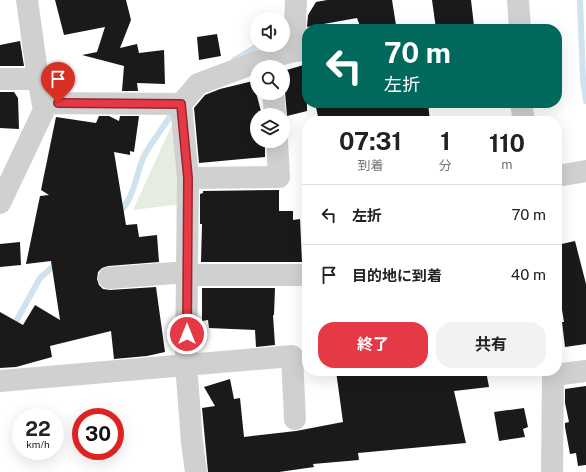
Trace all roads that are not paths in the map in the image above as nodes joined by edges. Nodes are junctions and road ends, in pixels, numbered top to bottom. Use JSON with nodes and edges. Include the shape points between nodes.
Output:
{"nodes":[{"id":1,"x":27,"y":0,"type":"edge"},
{"id":2,"x":296,"y":0,"type":"edge"},
{"id":3,"x":518,"y":0,"type":"edge"},
{"id":4,"x":520,"y":24,"type":"edge"},
{"id":5,"x":301,"y":51,"type":"edge"},
{"id":6,"x":276,"y":60,"type":"edge"},
{"id":7,"x":250,"y":68,"type":"edge"},
{"id":8,"x":0,"y":79,"type":"edge"},
{"id":9,"x":38,"y":79,"type":"junction"},
{"id":10,"x":42,"y":103,"type":"junction"},
{"id":11,"x":181,"y":104,"type":"junction"},
{"id":12,"x":277,"y":148,"type":"edge"},
{"id":13,"x":586,"y":171,"type":"edge"},
{"id":14,"x":562,"y":175,"type":"edge"},
{"id":15,"x":188,"y":178,"type":"junction"},
{"id":16,"x":0,"y":203,"type":"edge"},
{"id":17,"x":187,"y":273,"type":"junction"},
{"id":18,"x":302,"y":275,"type":"edge"},
{"id":19,"x":109,"y":278,"type":"dead end"},
{"id":20,"x":186,"y":364,"type":"junction"},
{"id":21,"x":586,"y":371,"type":"edge"},
{"id":22,"x":562,"y":372,"type":"edge"},
{"id":23,"x":554,"y":376,"type":"edge"},
{"id":24,"x":0,"y":381,"type":"edge"},
{"id":25,"x":295,"y":420,"type":"dead end"},
{"id":26,"x":196,"y":472,"type":"edge"},
{"id":27,"x":552,"y":472,"type":"edge"}],
"edges":[{"from":1,"to":9,"type":"street"},
{"from":2,"to":5,"type":"street"},
{"from":3,"to":4,"type":"street"},
{"from":5,"to":6,"type":"street"},
{"from":7,"to":11,"type":"street","via":[[198,84]]},
{"from":8,"to":9,"type":"street"},
{"from":9,"to":10,"type":"street"},
{"from":10,"to":11,"type":"street"},
{"from":10,"to":16,"type":"street","via":[[44,110]]},
{"from":11,"to":15,"type":"street"},
{"from":12,"to":15,"type":"street","via":[[279,177]]},
{"from":13,"to":14,"type":"street"},
{"from":15,"to":17,"type":"street"},
{"from":17,"to":18,"type":"street"},
{"from":17,"to":19,"type":"street"},
{"from":17,"to":20,"type":"street"},
{"from":20,"to":24,"type":"street"},
{"from":20,"to":25,"type":"street","via":[[292,356]]},
{"from":20,"to":26,"type":"street"},
{"from":21,"to":22,"type":"street"},
{"from":23,"to":27,"type":"street"}]}
